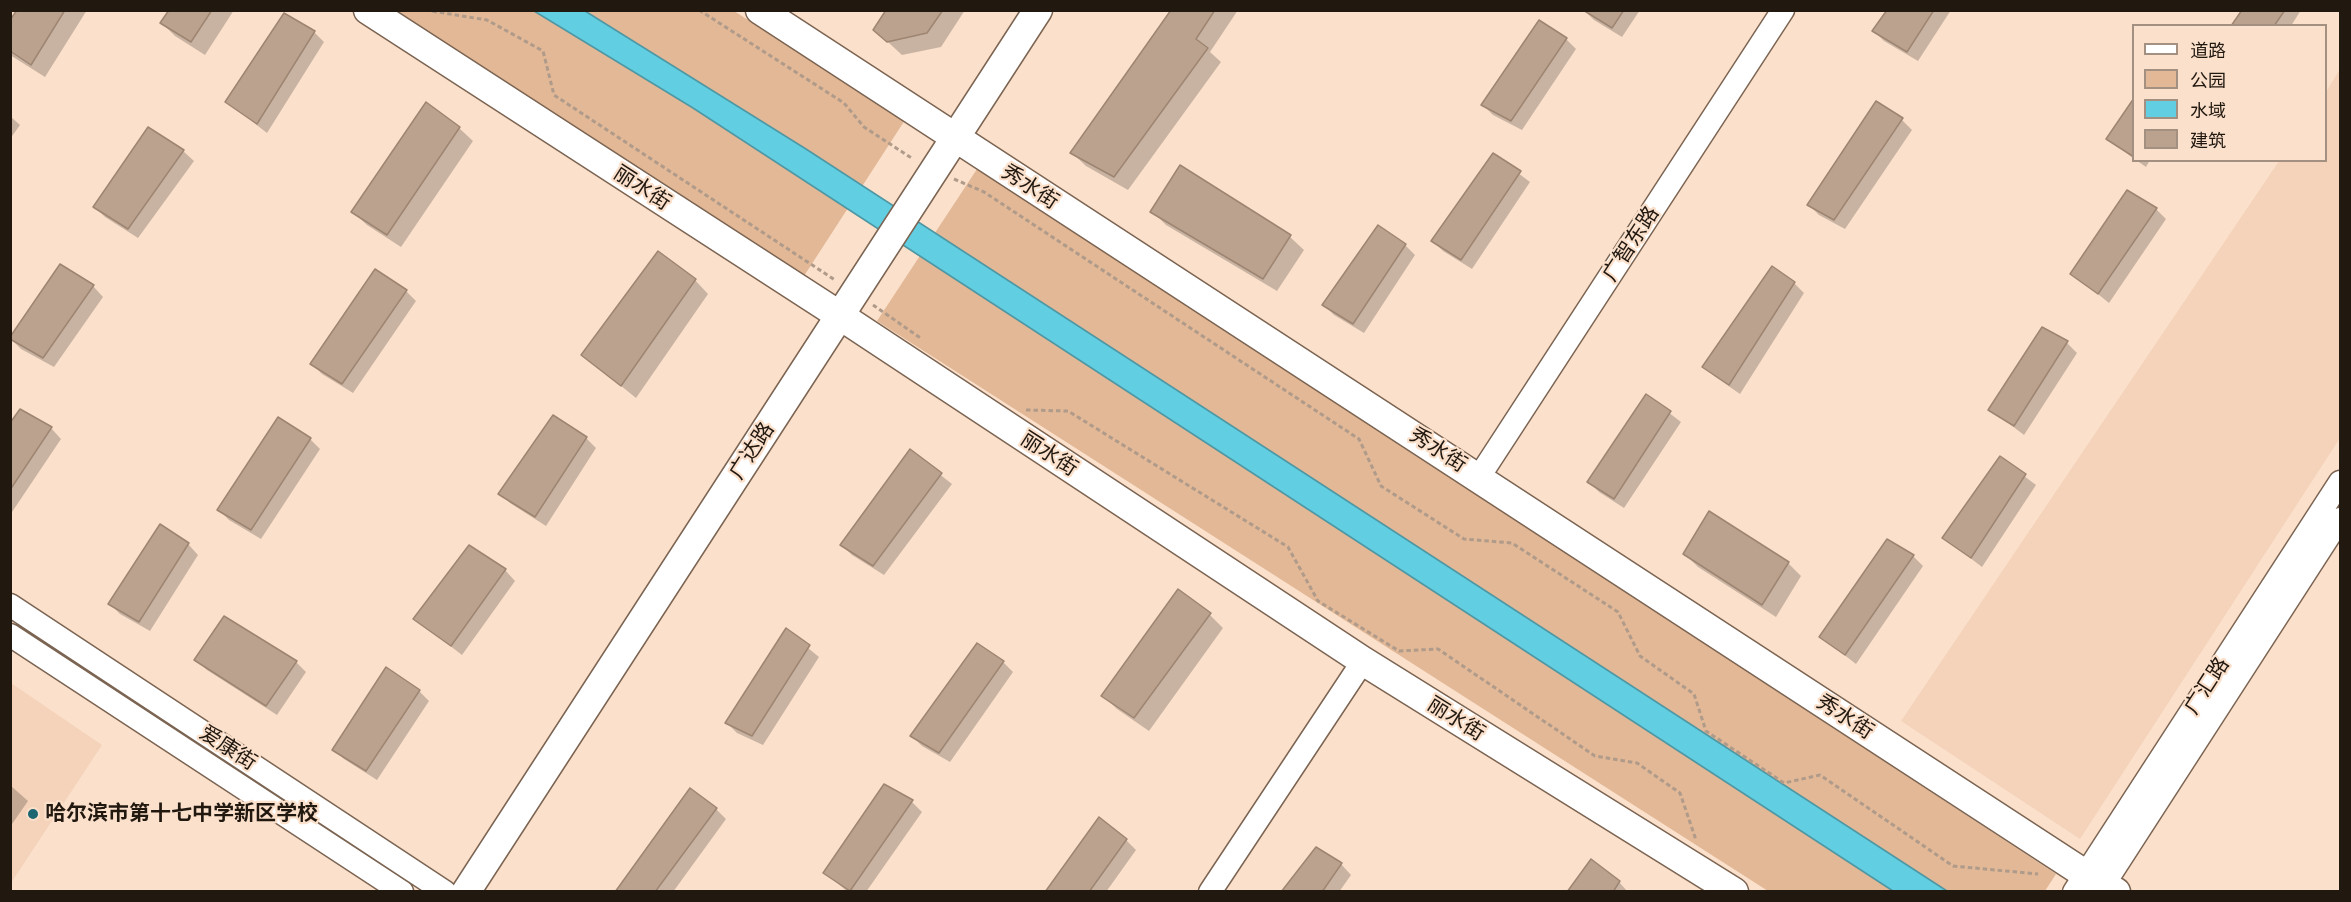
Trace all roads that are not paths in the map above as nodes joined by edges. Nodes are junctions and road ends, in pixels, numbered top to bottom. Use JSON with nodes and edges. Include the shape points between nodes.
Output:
{"nodes":[{"id":1,"x":368,"y":10,"type":"edge"},
{"id":2,"x":760,"y":10,"type":"edge"},
{"id":3,"x":1017,"y":10,"type":"edge"},
{"id":4,"x":1038,"y":10,"type":"edge"},
{"id":5,"x":1783,"y":10,"type":"edge"},
{"id":6,"x":947,"y":133,"type":"junction"},
{"id":7,"x":839,"y":299,"type":"junction"},
{"id":8,"x":1479,"y":477,"type":"junction"},
{"id":9,"x":2340,"y":482,"type":"edge"},
{"id":10,"x":2340,"y":519,"type":"edge"},
{"id":11,"x":10,"y":606,"type":"edge"},
{"id":12,"x":10,"y":635,"type":"edge"},
{"id":13,"x":1363,"y":661,"type":"junction"},
{"id":14,"x":2095,"y":886,"type":"edge"},
{"id":15,"x":402,"y":891,"type":"edge"},
{"id":16,"x":446,"y":891,"type":"edge"},
{"id":17,"x":466,"y":891,"type":"edge"},
{"id":18,"x":1210,"y":891,"type":"edge"},
{"id":19,"x":1734,"y":891,"type":"edge"}],
"edges":[{"from":1,"to":7,"type":"main road","name":"丽水街"},
{"from":2,"to":6,"type":"main road","name":"秀水街"},
{"from":3,"to":6,"type":"main road","name":"广达路"},
{"from":4,"to":6,"type":"main road","name":"广达路"},
{"from":5,"to":8,"type":"street","name":"广智东路"},
{"from":6,"to":7,"type":"main road","name":"广达路"},
{"from":6,"to":8,"type":"main road","name":"秀水街"},
{"from":7,"to":13,"type":"main road","name":"丽水街"},
{"from":7,"to":16,"type":"main road","name":"广达路"},
{"from":7,"to":17,"type":"main road","name":"广达路"},
{"from":8,"to":14,"type":"main road","name":"秀水街"},
{"from":9,"to":14,"type":"street","name":"广汇路"},
{"from":10,"to":14,"type":"street","name":"广汇路"},
{"from":11,"to":16,"type":"street","name":"爱康街"},
{"from":12,"to":15,"type":"street","name":"爱康街"},
{"from":13,"to":18,"type":"street"},
{"from":13,"to":19,"type":"main road","name":"丽水街"}]}
